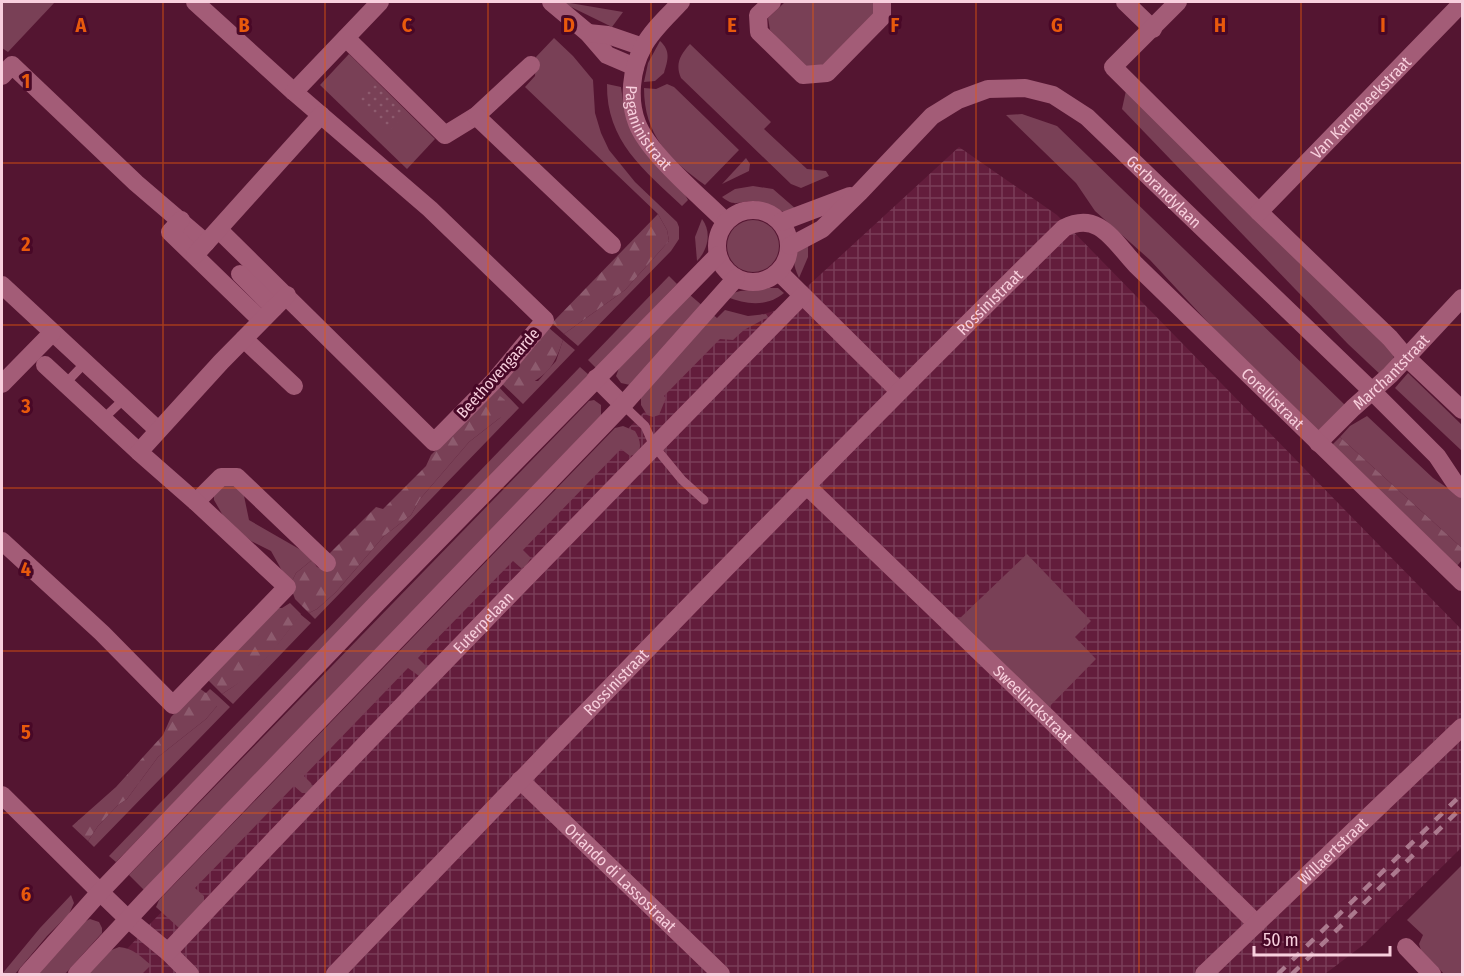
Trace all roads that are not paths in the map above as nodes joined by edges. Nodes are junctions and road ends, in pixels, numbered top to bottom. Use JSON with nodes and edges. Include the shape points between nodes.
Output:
{"nodes":[{"id":1,"x":195,"y":2,"type":"edge"},
{"id":2,"x":380,"y":2,"type":"edge"},
{"id":3,"x":551,"y":2,"type":"edge"},
{"id":4,"x":681,"y":2,"type":"edge"},
{"id":5,"x":772,"y":2,"type":"edge"},
{"id":6,"x":882,"y":2,"type":"edge"},
{"id":7,"x":1125,"y":2,"type":"edge"},
{"id":8,"x":1178,"y":2,"type":"edge"},
{"id":9,"x":1462,"y":3,"type":"edge"},
{"id":10,"x":1152,"y":28,"type":"junction"},
{"id":11,"x":588,"y":33,"type":"junction"},
{"id":12,"x":346,"y":38,"type":"junction"},
{"id":13,"x":643,"y":47,"type":"junction"},
{"id":14,"x":531,"y":65,"type":"dead end"},
{"id":15,"x":635,"y":67,"type":"junction"},
{"id":16,"x":2,"y":76,"type":"edge"},
{"id":17,"x":294,"y":92,"type":"junction"},
{"id":18,"x":321,"y":115,"type":"junction"},
{"id":19,"x":476,"y":116,"type":"junction"},
{"id":20,"x":860,"y":192,"type":"junction"},
{"id":21,"x":1259,"y":212,"type":"junction"},
{"id":22,"x":1083,"y":221,"type":"joint"},
{"id":23,"x":725,"y":222,"type":"junction"},
{"id":24,"x":781,"y":222,"type":"junction"},
{"id":25,"x":219,"y":230,"type":"junction"},
{"id":26,"x":192,"y":239,"type":"junction"},
{"id":27,"x":612,"y":245,"type":"dead end"},
{"id":28,"x":790,"y":246,"type":"junction"},
{"id":29,"x":718,"y":255,"type":"junction"},
{"id":30,"x":246,"y":268,"type":"junction"},
{"id":31,"x":779,"y":272,"type":"junction"},
{"id":32,"x":736,"y":278,"type":"junction"},
{"id":33,"x":2,"y":285,"type":"edge"},
{"id":34,"x":252,"y":292,"type":"junction"},
{"id":35,"x":802,"y":296,"type":"junction"},
{"id":36,"x":1462,"y":298,"type":"edge"},
{"id":37,"x":274,"y":308,"type":"junction"},
{"id":38,"x":52,"y":333,"type":"junction"},
{"id":39,"x":244,"y":339,"type":"junction"},
{"id":40,"x":1406,"y":357,"type":"junction"},
{"id":41,"x":85,"y":363,"type":"junction"},
{"id":42,"x":45,"y":365,"type":"dead end"},
{"id":43,"x":596,"y":378,"type":"junction"},
{"id":44,"x":2,"y":384,"type":"edge"},
{"id":45,"x":65,"y":384,"type":"junction"},
{"id":46,"x":294,"y":386,"type":"dead end"},
{"id":47,"x":899,"y":391,"type":"junction"},
{"id":48,"x":1373,"y":392,"type":"junction"},
{"id":49,"x":124,"y":399,"type":"junction"},
{"id":50,"x":623,"y":405,"type":"junction"},
{"id":51,"x":1462,"y":410,"type":"edge"},
{"id":52,"x":104,"y":419,"type":"junction"},
{"id":53,"x":158,"y":430,"type":"junction"},
{"id":54,"x":1318,"y":443,"type":"junction"},
{"id":55,"x":654,"y":446,"type":"junction"},
{"id":56,"x":139,"y":453,"type":"junction"},
{"id":57,"x":1437,"y":456,"type":"junction"},
{"id":58,"x":1462,"y":471,"type":"edge"},
{"id":59,"x":807,"y":486,"type":"junction"},
{"id":60,"x":1462,"y":489,"type":"edge"},
{"id":61,"x":704,"y":500,"type":"dead end"},
{"id":62,"x":196,"y":502,"type":"junction"},
{"id":63,"x":2,"y":541,"type":"edge"},
{"id":64,"x":327,"y":563,"type":"dead end"},
{"id":65,"x":1462,"y":582,"type":"edge"},
{"id":66,"x":1462,"y":727,"type":"edge"},
{"id":67,"x":520,"y":780,"type":"junction"},
{"id":68,"x":2,"y":795,"type":"edge"},
{"id":69,"x":100,"y":892,"type":"junction"},
{"id":70,"x":128,"y":919,"type":"junction"},
{"id":71,"x":1257,"y":924,"type":"junction"},
{"id":72,"x":1406,"y":947,"type":"dead end"},
{"id":73,"x":168,"y":952,"type":"junction"},
{"id":74,"x":27,"y":975,"type":"edge"},
{"id":75,"x":77,"y":975,"type":"edge"},
{"id":76,"x":190,"y":975,"type":"edge"},
{"id":77,"x":335,"y":975,"type":"edge"},
{"id":78,"x":721,"y":975,"type":"edge"},
{"id":79,"x":1204,"y":975,"type":"edge"},
{"id":80,"x":1432,"y":975,"type":"edge"}],
"edges":[{"from":1,"to":17,"type":"street","name":"Beethovengaarde"},
{"from":2,"to":12,"type":"street"},
{"from":3,"to":11,"type":"street","name":"Paganinistraat"},
{"from":4,"to":13,"type":"street"},
{"from":5,"to":6,"type":"street","via":[[758,15],[759,32],[803,75],[827,73],[882,17]]},
{"from":7,"to":10,"type":"street"},
{"from":8,"to":10,"type":"street"},
{"from":9,"to":21,"type":"street","name":"Van Karnebeekstraat"},
{"from":10,"to":21,"type":"street","via":[[1113,67]]},
{"from":11,"to":13,"type":"street","via":[[608,34]]},
{"from":11,"to":15,"type":"street","name":"Paganinistraat","via":[[608,55]]},
{"from":12,"to":17,"type":"street"},
{"from":12,"to":19,"type":"street","via":[[445,135]]},
{"from":13,"to":15,"type":"street"},
{"from":14,"to":19,"type":"street"},
{"from":15,"to":23,"type":"street","name":"Paganinistraat","via":[[632,98],[637,123],[652,149]]},
{"from":16,"to":26,"type":"street","name":"Beethovengaarde","via":[[12,66]]},
{"from":17,"to":18,"type":"street","name":"Beethovengaarde"},
{"from":18,"to":25,"type":"street"},
{"from":18,"to":37,"type":"street","name":"Beethovengaarde","via":[[430,208],[545,320],[495,380],[434,442]]},
{"from":19,"to":27,"type":"street"},
{"from":20,"to":24,"type":"street","name":"Gerbrandylaan"},
{"from":20,"to":28,"type":"street","name":"Gerbrandylaan","via":[[822,228]]},
{"from":20,"to":48,"type":"street","name":"Gerbrandylaan","via":[[932,116],[958,100],[988,89],[1025,88],[1053,95],[1087,117]]},
{"from":21,"to":40,"type":"street"},
{"from":22,"to":47,"type":"street","name":"Rossinistraat","via":[[1064,228]]},
{"from":22,"to":54,"type":"street","name":"Corellistraat","via":[[1102,228]]},
{"from":23,"to":24,"type":"street","via":[[743,210],[754,209]]},
{"from":23,"to":29,"type":"street","via":[[717,238]]},
{"from":24,"to":28,"type":"street"},
{"from":25,"to":26,"type":"street"},
{"from":25,"to":30,"type":"street","name":"Beethovengaarde"},
{"from":26,"to":34,"type":"street","name":"Beethovengaarde"},
{"from":28,"to":31,"type":"street"},
{"from":29,"to":32,"type":"street","via":[[722,265]]},
{"from":29,"to":43,"type":"street"},
{"from":30,"to":34,"type":"street","name":"Beethovengaarde"},
{"from":30,"to":34,"type":"lane"},
{"from":31,"to":32,"type":"street","via":[[758,282]]},
{"from":31,"to":35,"type":"street"},
{"from":32,"to":50,"type":"street"},
{"from":33,"to":38,"type":"street"},
{"from":34,"to":37,"type":"street","name":"Beethovengaarde"},
{"from":34,"to":37,"type":"street","name":"Beethovengaarde"},
{"from":35,"to":47,"type":"street"},
{"from":35,"to":55,"type":"street","name":"Euterpelaan"},
{"from":36,"to":40,"type":"street","name":"Marchantstraat"},
{"from":37,"to":39,"type":"street"},
{"from":38,"to":41,"type":"street"},
{"from":38,"to":44,"type":"street"},
{"from":39,"to":46,"type":"street"},
{"from":39,"to":53,"type":"street"},
{"from":40,"to":48,"type":"street","name":"Marchantstraat"},
{"from":40,"to":51,"type":"street"},
{"from":41,"to":45,"type":"lane"},
{"from":41,"to":49,"type":"street"},
{"from":42,"to":45,"type":"street"},
{"from":43,"to":50,"type":"street"},
{"from":43,"to":69,"type":"street"},
{"from":45,"to":52,"type":"street"},
{"from":47,"to":59,"type":"street","name":"Rossinistraat"},
{"from":48,"to":54,"type":"street","name":"Marchantstraat"},
{"from":48,"to":57,"type":"street","name":"Gerbrandylaan"},
{"from":49,"to":52,"type":"lane"},
{"from":49,"to":53,"type":"street"},
{"from":50,"to":55,"type":"lane","via":[[645,426]]},
{"from":50,"to":70,"type":"street"},
{"from":52,"to":56,"type":"street"},
{"from":53,"to":56,"type":"street"},
{"from":54,"to":65,"type":"street","name":"Corellistraat"},
{"from":55,"to":61,"type":"lane"},
{"from":55,"to":73,"type":"street","name":"Euterpelaan"},
{"from":56,"to":62,"type":"street"},
{"from":57,"to":58,"type":"street","name":"Gerbrandylaan"},
{"from":57,"to":60,"type":"street","name":"Gerbrandylaan"},
{"from":59,"to":67,"type":"street","name":"Rossinistraat"},
{"from":59,"to":71,"type":"street","name":"Sweelinckstraat"},
{"from":62,"to":63,"type":"street","via":[[287,587],[173,705]]},
{"from":62,"to":64,"type":"street","via":[[221,477],[237,477]]},
{"from":66,"to":71,"type":"street","name":"Willaertstraat"},
{"from":67,"to":77,"type":"street","name":"Rossinistraat"},
{"from":67,"to":78,"type":"street","name":"Orlando di Lassostraat"},
{"from":68,"to":69,"type":"street"},
{"from":69,"to":70,"type":"street"},
{"from":69,"to":74,"type":"street"},
{"from":70,"to":73,"type":"street"},
{"from":70,"to":75,"type":"street"},
{"from":71,"to":79,"type":"street","name":"Willaertstraat"},
{"from":72,"to":80,"type":"street"},
{"from":73,"to":76,"type":"street"}]}
